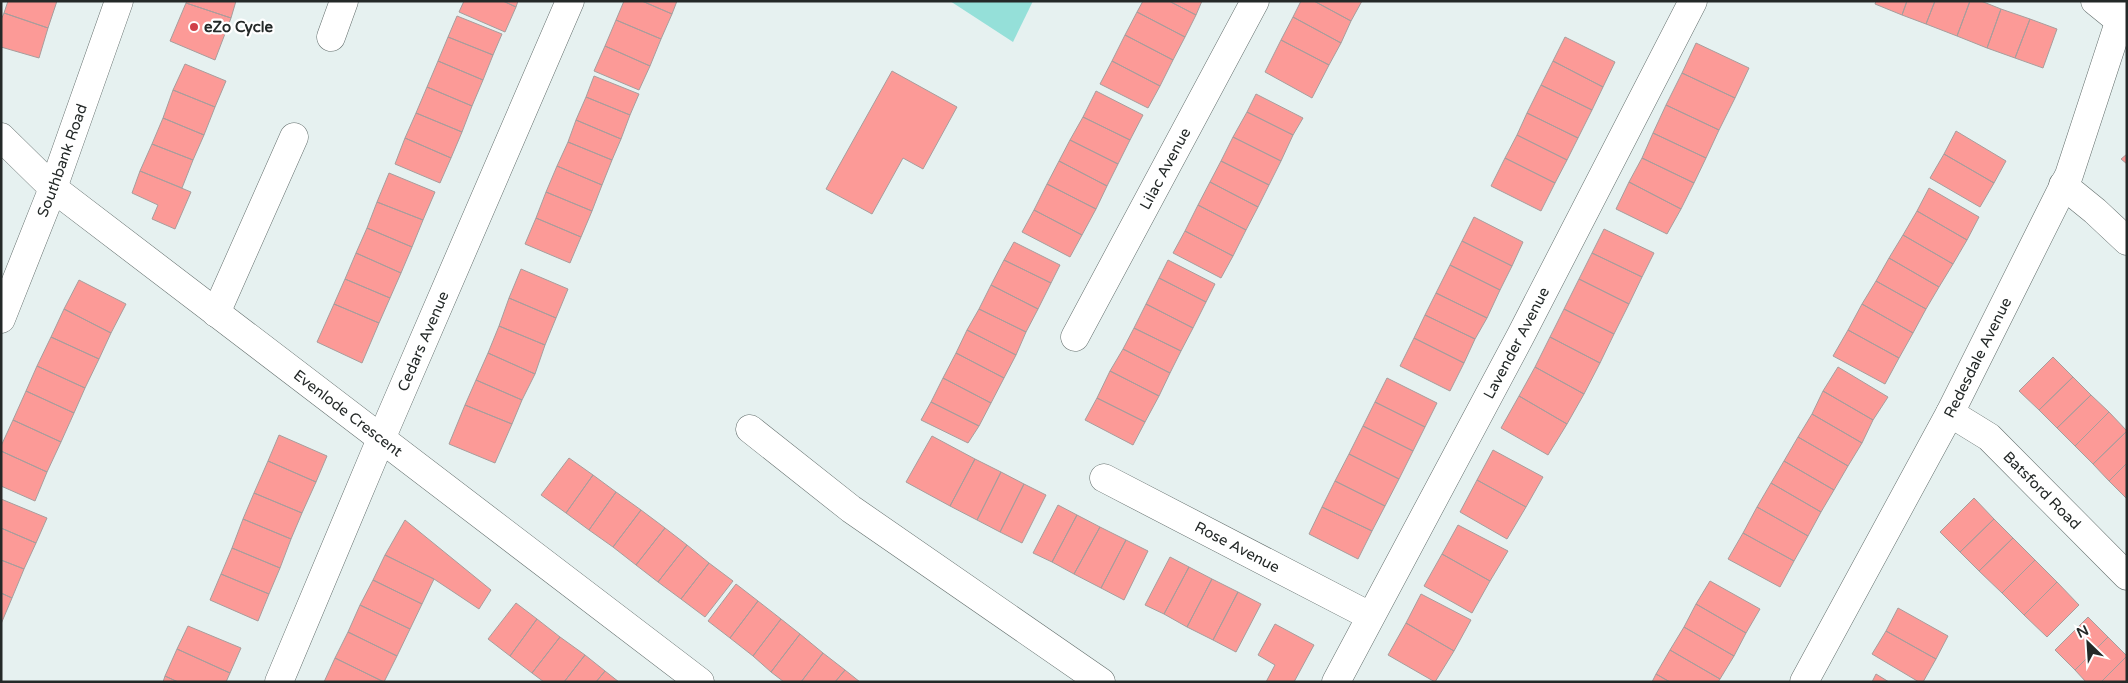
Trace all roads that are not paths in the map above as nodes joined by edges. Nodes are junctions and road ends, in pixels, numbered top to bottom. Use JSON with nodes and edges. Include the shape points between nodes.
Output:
{"nodes":[{"id":1,"x":119,"y":1,"type":"edge"},
{"id":2,"x":344,"y":1,"type":"edge"},
{"id":3,"x":570,"y":1,"type":"edge"},
{"id":4,"x":1255,"y":1,"type":"edge"},
{"id":5,"x":1693,"y":1,"type":"edge"},
{"id":6,"x":2095,"y":1,"type":"edge"},
{"id":7,"x":2124,"y":16,"type":"edge"},
{"id":8,"x":331,"y":36,"type":"dead end"},
{"id":9,"x":1,"y":137,"type":"edge"},
{"id":10,"x":294,"y":137,"type":"dead end"},
{"id":11,"x":2063,"y":185,"type":"junction"},
{"id":12,"x":53,"y":188,"type":"junction"},
{"id":13,"x":2127,"y":241,"type":"edge"},
{"id":14,"x":216,"y":313,"type":"junction"},
{"id":15,"x":1,"y":319,"type":"edge"},
{"id":16,"x":1075,"y":337,"type":"dead end"},
{"id":17,"x":1950,"y":413,"type":"junction"},
{"id":18,"x":750,"y":429,"type":"dead end"},
{"id":19,"x":381,"y":439,"type":"junction"},
{"id":20,"x":1104,"y":478,"type":"dead end"},
{"id":21,"x":2127,"y":576,"type":"edge"},
{"id":22,"x":1370,"y":616,"type":"junction"},
{"id":23,"x":279,"y":682,"type":"edge"},
{"id":24,"x":700,"y":682,"type":"edge"},
{"id":25,"x":1101,"y":682,"type":"edge"},
{"id":26,"x":1336,"y":682,"type":"edge"},
{"id":27,"x":1804,"y":682,"type":"edge"}],
"edges":[{"from":1,"to":12,"type":"street","name":"Southbank Road"},
{"from":2,"to":8,"type":"street"},
{"from":3,"to":19,"type":"street","name":"Cedars Avenue"},
{"from":4,"to":16,"type":"street","name":"Lilac Avenue"},
{"from":5,"to":22,"type":"street","name":"Lavender Avenue","via":[[1521,335]]},
{"from":6,"to":7,"type":"street"},
{"from":7,"to":11,"type":"street","name":"Redesdale Avenue"},
{"from":9,"to":12,"type":"street","name":"Evenlode Crescent"},
{"from":10,"to":14,"type":"street"},
{"from":11,"to":13,"type":"street"},
{"from":11,"to":17,"type":"street","name":"Redesdale Avenue"},
{"from":12,"to":14,"type":"street","name":"Evenlode Crescent"},
{"from":12,"to":15,"type":"street","name":"Southbank Road"},
{"from":14,"to":19,"type":"street","name":"Evenlode Crescent"},
{"from":17,"to":21,"type":"street","name":"Batsford Road","via":[[1989,437]]},
{"from":17,"to":27,"type":"street","name":"Redesdale Avenue"},
{"from":18,"to":25,"type":"street","via":[[851,509]]},
{"from":19,"to":23,"type":"street","name":"Cedars Avenue"},
{"from":19,"to":24,"type":"street","name":"Evenlode Crescent"},
{"from":20,"to":22,"type":"street","name":"Rose Avenue"},
{"from":22,"to":26,"type":"street","name":"Lavender Avenue"}]}
